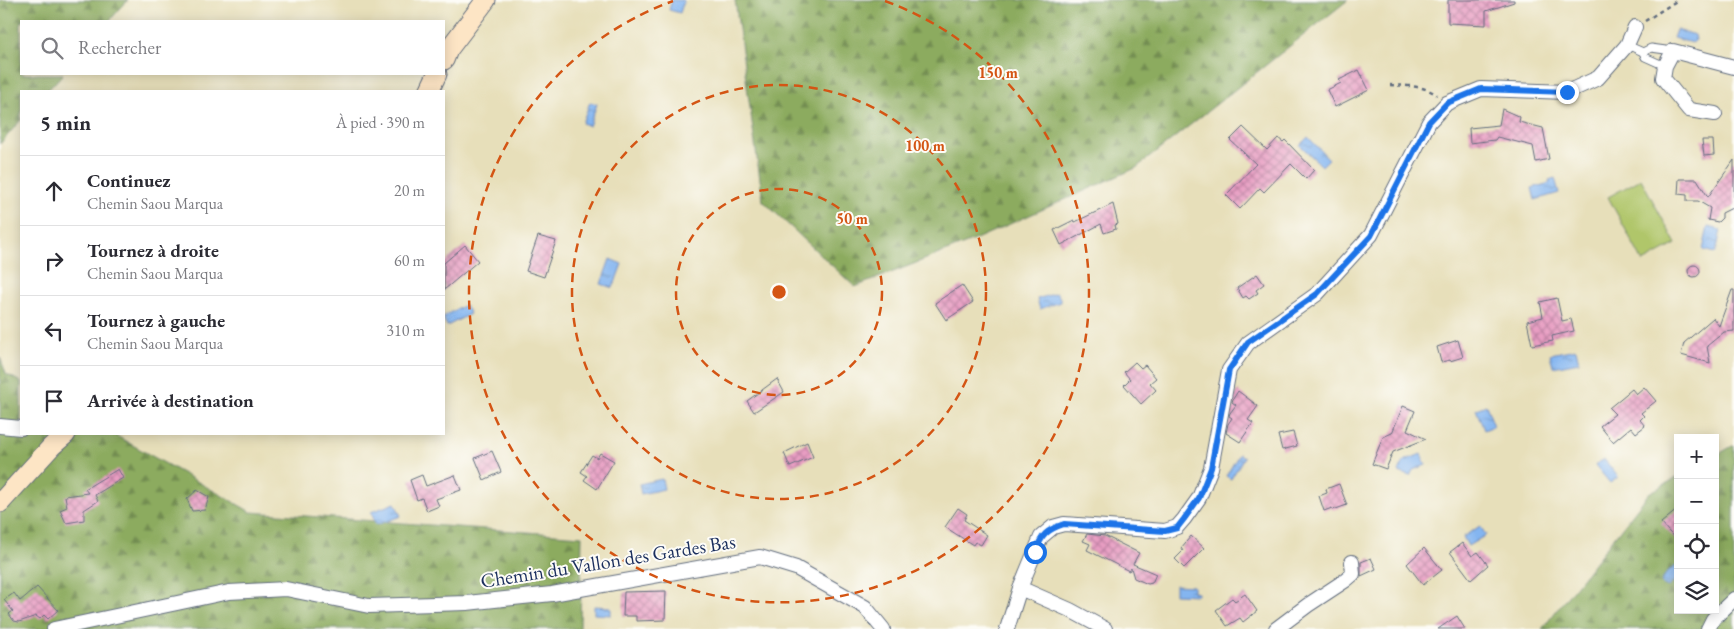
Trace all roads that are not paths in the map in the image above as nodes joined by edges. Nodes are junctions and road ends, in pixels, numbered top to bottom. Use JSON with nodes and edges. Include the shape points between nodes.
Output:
{"nodes":[{"id":1,"x":486,"y":0,"type":"edge"},
{"id":2,"x":1635,"y":27,"type":"road end"},
{"id":3,"x":1626,"y":45,"type":"junction"},
{"id":4,"x":1673,"y":51,"type":"junction"},
{"id":5,"x":1643,"y":52,"type":"junction"},
{"id":6,"x":445,"y":58,"type":"edge"},
{"id":7,"x":1665,"y":66,"type":"junction"},
{"id":8,"x":1734,"y":67,"type":"edge"},
{"id":9,"x":437,"y":75,"type":"edge"},
{"id":10,"x":429,"y":90,"type":"edge"},
{"id":11,"x":1715,"y":114,"type":"dead end"},
{"id":12,"x":0,"y":426,"type":"edge"},
{"id":13,"x":20,"y":428,"type":"edge"},
{"id":14,"x":65,"y":435,"type":"edge"},
{"id":15,"x":0,"y":503,"type":"edge"},
{"id":16,"x":1352,"y":562,"type":"dead end"},
{"id":17,"x":1020,"y":588,"type":"junction"},
{"id":18,"x":1734,"y":599,"type":"edge"},
{"id":19,"x":54,"y":629,"type":"edge"},
{"id":20,"x":883,"y":629,"type":"edge"},
{"id":21,"x":1007,"y":629,"type":"edge"},
{"id":22,"x":1105,"y":629,"type":"edge"},
{"id":23,"x":1276,"y":629,"type":"edge"},
{"id":24,"x":1708,"y":629,"type":"edge"}],
"edges":[{"from":1,"to":6,"type":"street"},
{"from":2,"to":3,"type":"street"},
{"from":3,"to":5,"type":"lane"},
{"from":3,"to":17,"type":"street","via":[[1598,78],[1567,92],[1481,89],[1447,103],[1429,122],[1371,236],[1317,294],[1248,342],[1229,370],[1211,468],[1199,498],[1177,528],[1165,531],[1064,524],[1053,528],[1041,537]]},
{"from":4,"to":5,"type":"lane","via":[[1651,48]]},
{"from":4,"to":7,"type":"street"},
{"from":4,"to":8,"type":"street"},
{"from":5,"to":7,"type":"lane","via":[[1645,57]]},
{"from":7,"to":11,"type":"street","via":[[1663,78],[1689,110]]},
{"from":9,"to":10,"type":"street"},
{"from":12,"to":13,"type":"street"},
{"from":14,"to":15,"type":"street"},
{"from":16,"to":23,"type":"street","via":[[1352,574],[1346,580]]},
{"from":17,"to":21,"type":"street"},
{"from":17,"to":22,"type":"street"},
{"from":18,"to":24,"type":"street","via":[[1713,619]]},
{"from":19,"to":20,"type":"street","name":"Chemin du Vallon des Gardes Bas","via":[[229,592],[286,589],[369,606],[466,603],[552,594],[760,557],[796,568],[865,607]]}]}
